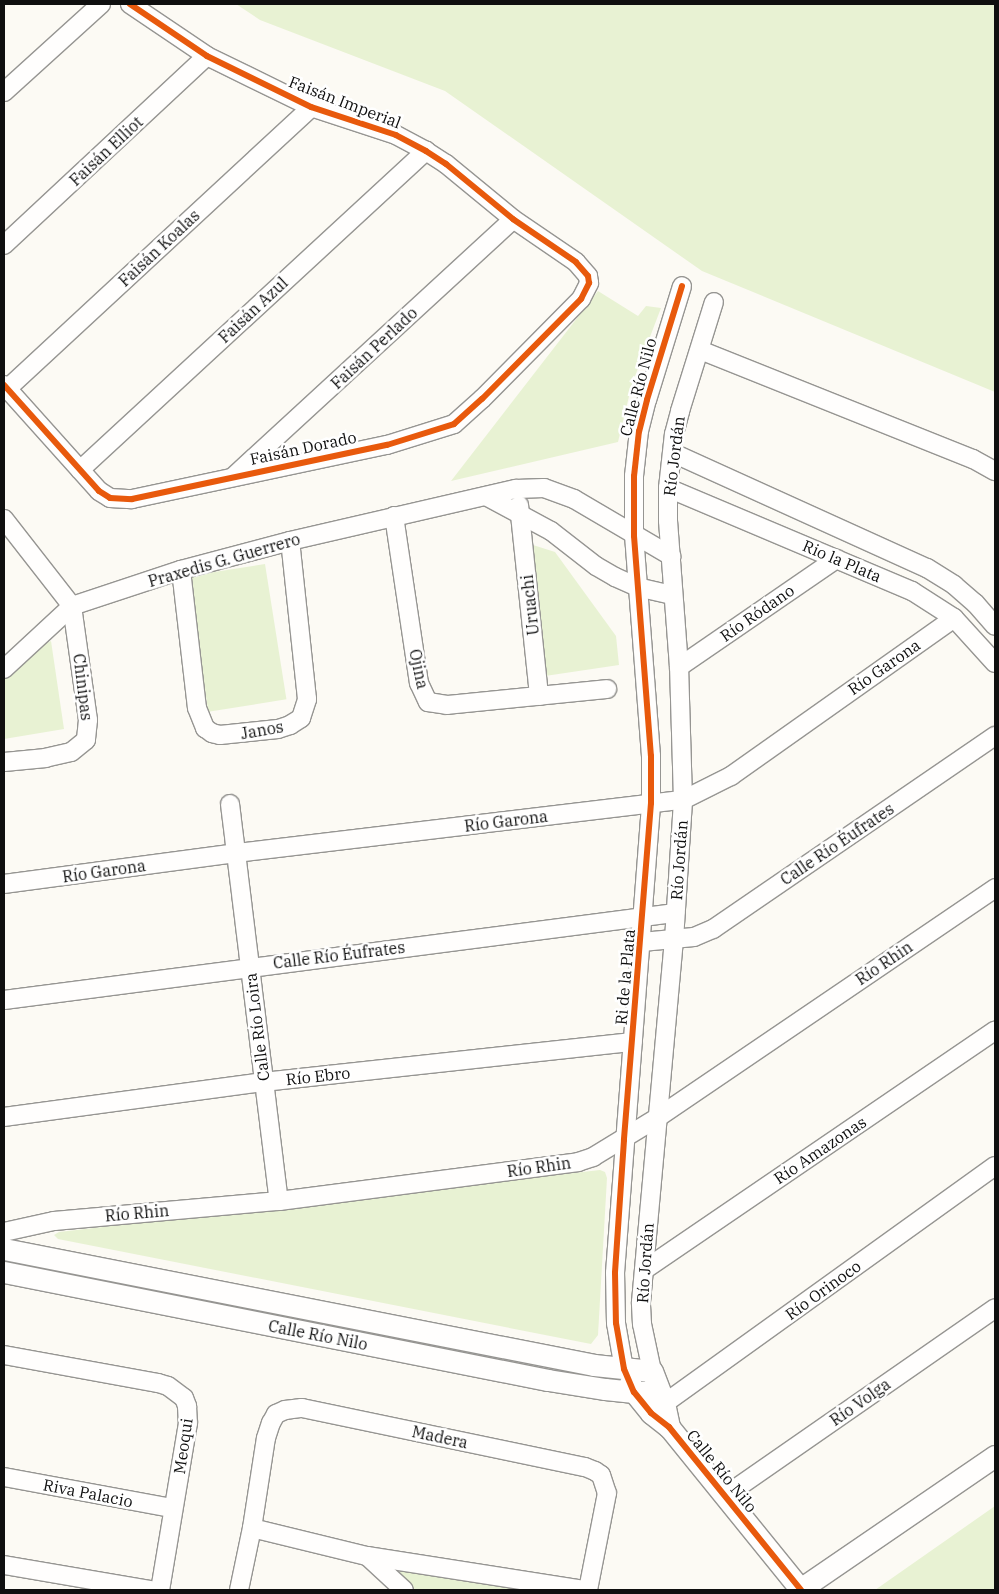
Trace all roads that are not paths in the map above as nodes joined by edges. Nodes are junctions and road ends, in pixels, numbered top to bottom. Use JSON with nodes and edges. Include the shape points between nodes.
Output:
{"nodes":[{"id":1,"x":101,"y":4,"type":"edge"},
{"id":2,"x":130,"y":4,"type":"edge"},
{"id":3,"x":207,"y":56,"type":"junction"},
{"id":4,"x":4,"y":92,"type":"edge"},
{"id":5,"x":311,"y":107,"type":"junction"},
{"id":6,"x":426,"y":151,"type":"junction"},
{"id":7,"x":513,"y":219,"type":"junction"},
{"id":8,"x":4,"y":245,"type":"edge"},
{"id":9,"x":588,"y":276,"type":"joint"},
{"id":10,"x":682,"y":286,"type":"dead end"},
{"id":11,"x":714,"y":302,"type":"dead end"},
{"id":12,"x":700,"y":350,"type":"junction"},
{"id":13,"x":6,"y":387,"type":"edge"},
{"id":14,"x":673,"y":453,"type":"junction"},
{"id":15,"x":80,"y":470,"type":"junction"},
{"id":16,"x":995,"y":471,"type":"edge"},
{"id":17,"x":234,"y":476,"type":"junction"},
{"id":18,"x":668,"y":488,"type":"junction"},
{"id":19,"x":516,"y":489,"type":"junction"},
{"id":20,"x":486,"y":496,"type":"junction"},
{"id":21,"x":521,"y":514,"type":"junction"},
{"id":22,"x":394,"y":516,"type":"junction"},
{"id":23,"x":4,"y":519,"type":"edge"},
{"id":24,"x":634,"y":536,"type":"junction"},
{"id":25,"x":290,"y":541,"type":"junction"},
{"id":26,"x":671,"y":556,"type":"junction"},
{"id":27,"x":836,"y":559,"type":"junction"},
{"id":28,"x":181,"y":570,"type":"junction"},
{"id":29,"x":637,"y":587,"type":"junction"},
{"id":30,"x":673,"y":596,"type":"junction"},
{"id":31,"x":72,"y":606,"type":"junction"},
{"id":32,"x":954,"y":618,"type":"junction"},
{"id":33,"x":995,"y":626,"type":"edge"},
{"id":34,"x":995,"y":663,"type":"edge"},
{"id":35,"x":679,"y":667,"type":"junction"},
{"id":36,"x":4,"y":669,"type":"edge"},
{"id":37,"x":608,"y":689,"type":"dead end"},
{"id":38,"x":539,"y":696,"type":"junction"},
{"id":39,"x":995,"y":736,"type":"edge"},
{"id":40,"x":4,"y":762,"type":"edge"},
{"id":41,"x":683,"y":800,"type":"junction"},
{"id":42,"x":651,"y":803,"type":"junction"},
{"id":43,"x":230,"y":804,"type":"dead end"},
{"id":44,"x":236,"y":853,"type":"junction"},
{"id":45,"x":4,"y":884,"type":"edge"},
{"id":46,"x":995,"y":888,"type":"edge"},
{"id":47,"x":675,"y":913,"type":"junction"},
{"id":48,"x":644,"y":916,"type":"junction"},
{"id":49,"x":674,"y":940,"type":"junction"},
{"id":50,"x":642,"y":942,"type":"junction"},
{"id":51,"x":250,"y":966,"type":"junction"},
{"id":52,"x":4,"y":1000,"type":"edge"},
{"id":53,"x":995,"y":1031,"type":"edge"},
{"id":54,"x":633,"y":1042,"type":"junction"},
{"id":55,"x":263,"y":1082,"type":"junction"},
{"id":56,"x":4,"y":1117,"type":"edge"},
{"id":57,"x":657,"y":1118,"type":"junction"},
{"id":58,"x":624,"y":1140,"type":"junction"},
{"id":59,"x":995,"y":1166,"type":"edge"},
{"id":60,"x":279,"y":1201,"type":"junction"},
{"id":61,"x":4,"y":1232,"type":"edge"},
{"id":62,"x":4,"y":1249,"type":"edge"},
{"id":63,"x":644,"y":1270,"type":"junction"},
{"id":64,"x":4,"y":1272,"type":"edge"},
{"id":65,"x":995,"y":1308,"type":"edge"},
{"id":66,"x":4,"y":1355,"type":"edge"},
{"id":67,"x":624,"y":1370,"type":"junction"},
{"id":68,"x":634,"y":1392,"type":"junction"},
{"id":69,"x":657,"y":1394,"type":"junction"},
{"id":70,"x":995,"y":1456,"type":"edge"},
{"id":71,"x":4,"y":1477,"type":"edge"},
{"id":72,"x":725,"y":1496,"type":"junction"},
{"id":73,"x":172,"y":1508,"type":"junction"},
{"id":74,"x":252,"y":1528,"type":"junction"},
{"id":75,"x":367,"y":1556,"type":"junction"},
{"id":76,"x":4,"y":1565,"type":"edge"},
{"id":77,"x":107,"y":1586,"type":"edge"},
{"id":78,"x":809,"y":1587,"type":"edge"},
{"id":79,"x":151,"y":1590,"type":"edge"},
{"id":80,"x":160,"y":1590,"type":"edge"},
{"id":81,"x":238,"y":1590,"type":"edge"},
{"id":82,"x":404,"y":1590,"type":"edge"},
{"id":83,"x":586,"y":1590,"type":"edge"}],
"edges":[{"from":1,"to":4,"type":"street"},
{"from":2,"to":3,"type":"street","name":"Faisán Imperial"},
{"from":3,"to":5,"type":"street","name":"Faisán Imperial"},
{"from":3,"to":8,"type":"street","name":"Faisán Elliot"},
{"from":5,"to":6,"type":"street","name":"Faisán Imperial","via":[[396,135]]},
{"from":5,"to":13,"type":"street","name":"Faisán Koalas"},
{"from":6,"to":7,"type":"street","name":"Faisán Imperial"},
{"from":6,"to":15,"type":"street","name":"Faisán Azul"},
{"from":7,"to":9,"type":"street","name":"Faisán Imperial","via":[[576,262]]},
{"from":7,"to":17,"type":"street","name":"Faisán Perlado"},
{"from":9,"to":17,"type":"street","name":"Faisán Dorado","via":[[589,283],[581,299],[454,424],[387,445]]},
{"from":10,"to":24,"type":"street","name":"Calle Río Nilo","via":[[639,431],[634,476]]},
{"from":11,"to":12,"type":"street","name":"Río Jordán"},
{"from":12,"to":14,"type":"street","name":"Río Jordán","via":[[680,411]]},
{"from":12,"to":16,"type":"street","via":[[973,459]]},
{"from":13,"to":15,"type":"street","name":"Faisán Dorado"},
{"from":14,"to":18,"type":"street","name":"Río Jordán"},
{"from":14,"to":33,"type":"street","name":"Rio la Plata","via":[[927,568],[954,585]]},
{"from":15,"to":17,"type":"street","name":"Faisán Dorado","via":[[99,491],[120,500]]},
{"from":18,"to":26,"type":"street","name":"Río Jordán"},
{"from":18,"to":27,"type":"street","name":"Rio la Plata"},
{"from":19,"to":20,"type":"street","name":"Praxedis G. Guerrero"},
{"from":19,"to":21,"type":"street","name":"Uruachi"},
{"from":19,"to":24,"type":"street","name":"Praxedis G. Guerrero","via":[[544,488],[558,492]]},
{"from":20,"to":21,"type":"street"},
{"from":20,"to":22,"type":"street","name":"Praxedis G. Guerrero"},
{"from":21,"to":29,"type":"street","via":[[551,531],[596,566]]},
{"from":21,"to":38,"type":"street","name":"Uruachi"},
{"from":22,"to":25,"type":"street","name":"Praxedis G. Guerrero"},
{"from":22,"to":38,"type":"street","name":"Ojina","via":[[419,683],[428,702],[447,705]]},
{"from":23,"to":31,"type":"street"},
{"from":24,"to":26,"type":"street","name":"Praxedis G. Guerrero"},
{"from":24,"to":29,"type":"street","name":"Calle Río Nilo"},
{"from":25,"to":28,"type":"street","name":"Praxedis G. Guerrero"},
{"from":25,"to":28,"type":"street","name":"Janos","via":[[307,699],[302,718],[278,729],[220,735],[205,728],[197,708]]},
{"from":26,"to":30,"type":"street","name":"Río Jordán"},
{"from":27,"to":32,"type":"street","name":"Rio la Plata","via":[[912,591]]},
{"from":27,"to":35,"type":"street","name":"Río Ródano"},
{"from":28,"to":31,"type":"street","name":"Praxedis G. Guerrero"},
{"from":29,"to":30,"type":"street"},
{"from":29,"to":42,"type":"street","name":"Ri de la Plata","via":[[651,756]]},
{"from":30,"to":35,"type":"street","name":"Río Jordán"},
{"from":31,"to":36,"type":"street"},
{"from":31,"to":40,"type":"street","name":"Chinipas","via":[[88,720],[86,740],[62,755]]},
{"from":32,"to":34,"type":"street","name":"Rio la Plata"},
{"from":32,"to":41,"type":"street","name":"Río Garona","via":[[731,776]]},
{"from":35,"to":41,"type":"street","name":"Río Jordán"},
{"from":37,"to":38,"type":"street","name":"Ojina"},
{"from":39,"to":49,"type":"street","name":"Calle Río Éufrates","via":[[714,929]]},
{"from":41,"to":42,"type":"street","name":"Río Garona"},
{"from":41,"to":47,"type":"street","name":"Río Jordán"},
{"from":42,"to":44,"type":"street","name":"Río Garona"},
{"from":42,"to":48,"type":"street","name":"Ri de la Plata"},
{"from":43,"to":44,"type":"street","name":"Calle Río Loira"},
{"from":44,"to":45,"type":"street","name":"Río Garona"},
{"from":44,"to":51,"type":"street","name":"Calle Río Loira"},
{"from":46,"to":57,"type":"street","name":"Río Rhin"},
{"from":47,"to":48,"type":"street","name":"Calle Río Éufrates"},
{"from":47,"to":49,"type":"street","name":"Río Jordán"},
{"from":48,"to":50,"type":"street","name":"Ri de la Plata"},
{"from":48,"to":51,"type":"street","name":"Calle Río Éufrates"},
{"from":49,"to":50,"type":"street","name":"Calle Río Éufrates"},
{"from":49,"to":57,"type":"street","name":"Río Jordán"},
{"from":50,"to":54,"type":"street","name":"Ri de la Plata"},
{"from":51,"to":52,"type":"street","name":"Calle Río Éufrates"},
{"from":51,"to":55,"type":"street","name":"Calle Río Loira"},
{"from":53,"to":63,"type":"street","name":"Río Amazonas"},
{"from":54,"to":55,"type":"street","name":"Río Ebro"},
{"from":54,"to":58,"type":"street","name":"Ri de la Plata"},
{"from":55,"to":56,"type":"street","name":"Río Ebro"},
{"from":55,"to":60,"type":"street","name":"Calle Río Loira"},
{"from":57,"to":58,"type":"street","name":"Río Rhin"},
{"from":57,"to":63,"type":"street","name":"Río Jordán"},
{"from":58,"to":60,"type":"street","name":"Río Rhin","via":[[578,1162]]},
{"from":58,"to":67,"type":"street","name":"Ri de la Plata","via":[[615,1296]]},
{"from":59,"to":69,"type":"street","name":"Río Orinoco"},
{"from":60,"to":61,"type":"street","name":"Río Rhin","via":[[54,1220]]},
{"from":62,"to":67,"type":"street","name":"Calle Río Nilo"},
{"from":63,"to":69,"type":"street","name":"Río Jordán","via":[[642,1324]]},
{"from":64,"to":68,"type":"street","name":"Calle Río Nilo","via":[[548,1380]]},
{"from":65,"to":72,"type":"street","name":"Río Volga"},
{"from":66,"to":73,"type":"street","name":"Meoqui","via":[[158,1383],[176,1391],[187,1406],[188,1423]]},
{"from":67,"to":68,"type":"street"},
{"from":67,"to":69,"type":"street","name":"Calle Río Nilo"},
{"from":68,"to":69,"type":"street","name":"Calle Río Nilo"},
{"from":69,"to":72,"type":"street","name":"Calle Río Nilo","via":[[669,1427]]},
{"from":70,"to":78,"type":"street"},
{"from":71,"to":73,"type":"street","name":"Riva Palacio"},
{"from":72,"to":78,"type":"street","name":"Calle Río Nilo"},
{"from":73,"to":80,"type":"street","name":"Meoqui"},
{"from":74,"to":75,"type":"street","name":"Madera"},
{"from":74,"to":81,"type":"street","name":"Madera"},
{"from":74,"to":83,"type":"street","name":"Madera","via":[[271,1423],[276,1414],[302,1408],[586,1467],[601,1475],[607,1493]]},
{"from":75,"to":82,"type":"street"},
{"from":75,"to":83,"type":"street","name":"Madera"},
{"from":76,"to":77,"type":"street"},
{"from":77,"to":79,"type":"street"}]}
